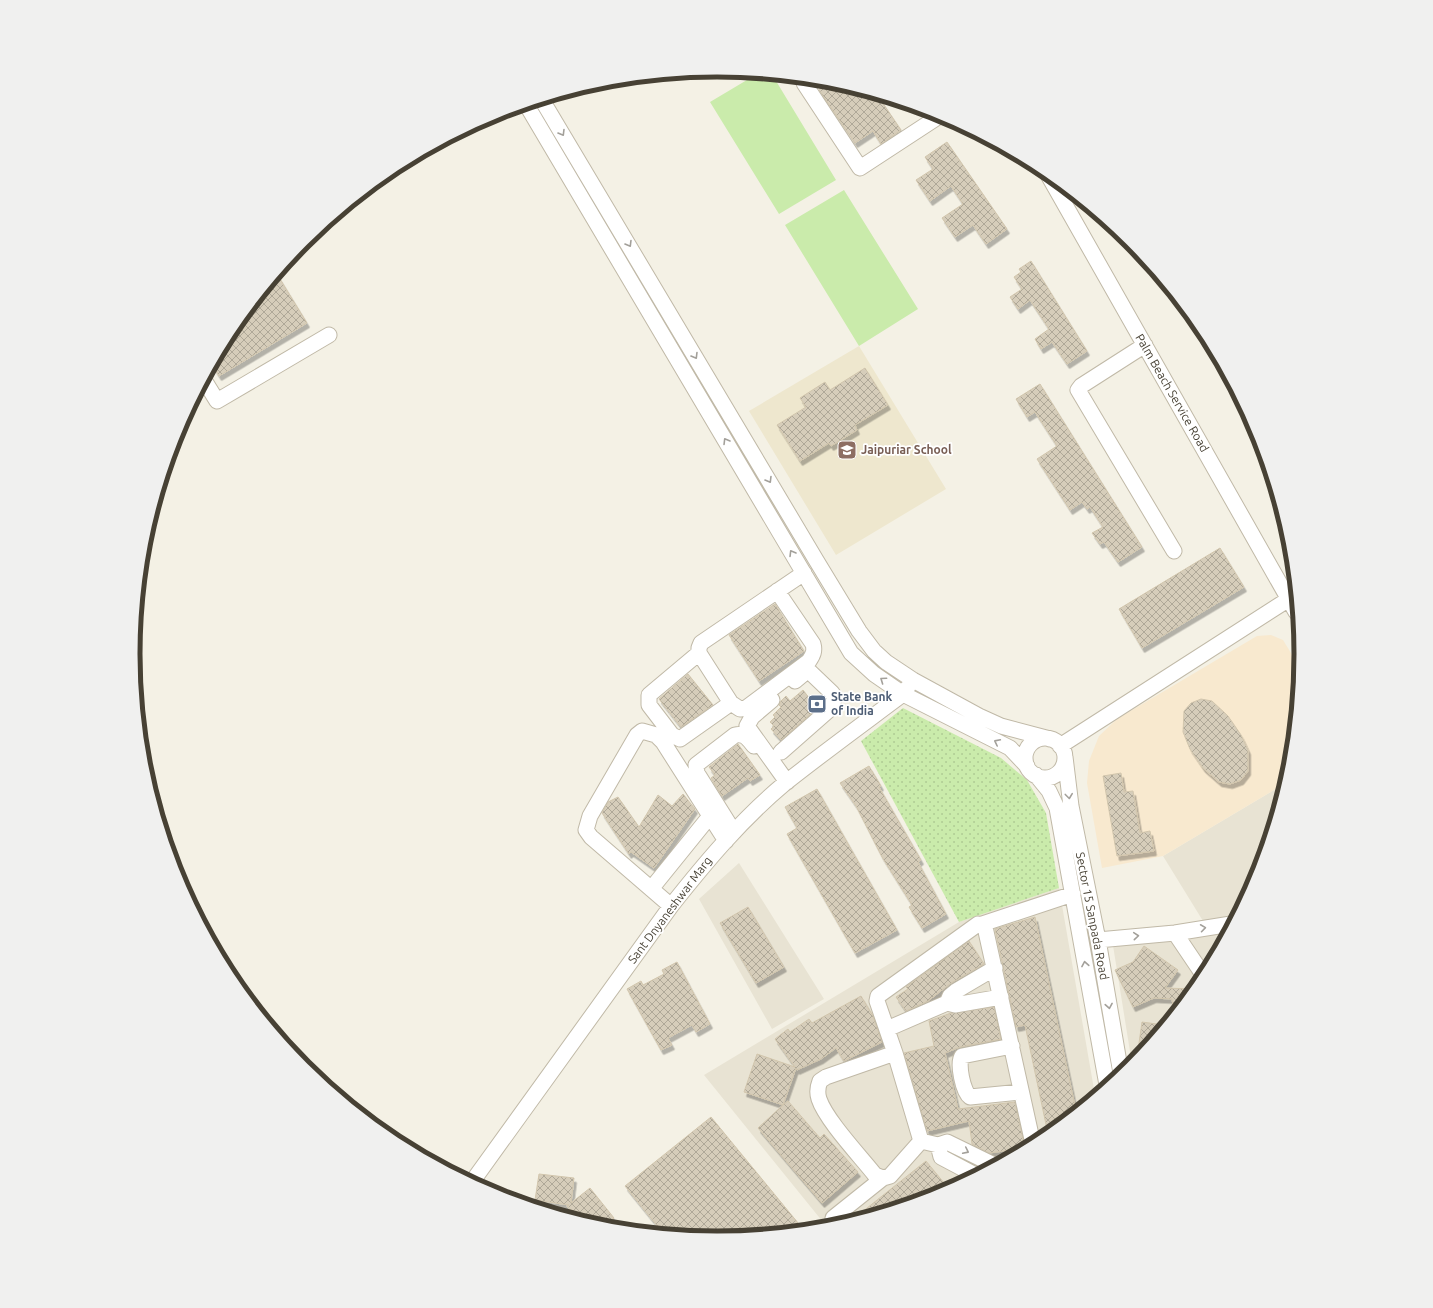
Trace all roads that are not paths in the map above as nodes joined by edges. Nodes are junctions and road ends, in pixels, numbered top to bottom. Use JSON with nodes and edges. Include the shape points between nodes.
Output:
{"nodes":[{"id":1,"x":805,"y":84,"type":"edge"},
{"id":2,"x":544,"y":104,"type":"edge"},
{"id":3,"x":529,"y":109,"type":"edge"},
{"id":4,"x":934,"y":120,"type":"edge"},
{"id":5,"x":1055,"y":187,"type":"edge"},
{"id":6,"x":329,"y":335,"type":"dead end"},
{"id":7,"x":1145,"y":345,"type":"junction"},
{"id":8,"x":207,"y":384,"type":"edge"},
{"id":9,"x":1174,"y":551,"type":"dead end"},
{"id":10,"x":804,"y":573,"type":"junction"},
{"id":11,"x":777,"y":591,"type":"junction"},
{"id":12,"x":1289,"y":599,"type":"junction"},
{"id":13,"x":1291,"y":603,"type":"edge"},
{"id":14,"x":699,"y":653,"type":"junction"},
{"id":15,"x":913,"y":680,"type":"junction"},
{"id":16,"x":903,"y":694,"type":"junction"},
{"id":17,"x":731,"y":703,"type":"junction"},
{"id":18,"x":1058,"y":747,"type":"junction"},
{"id":19,"x":781,"y":752,"type":"dead end"},
{"id":20,"x":1032,"y":771,"type":"junction"},
{"id":21,"x":785,"y":784,"type":"junction"},
{"id":22,"x":710,"y":816,"type":"junction"},
{"id":23,"x":730,"y":836,"type":"junction"},
{"id":24,"x":686,"y":846,"type":"junction"},
{"id":25,"x":706,"y":862,"type":"junction"},
{"id":26,"x":651,"y":889,"type":"junction"},
{"id":27,"x":1073,"y":894,"type":"junction"},
{"id":28,"x":671,"y":906,"type":"junction"},
{"id":29,"x":982,"y":924,"type":"junction"},
{"id":30,"x":1226,"y":925,"type":"edge"},
{"id":31,"x":1175,"y":933,"type":"junction"},
{"id":32,"x":1098,"y":940,"type":"junction"},
{"id":33,"x":995,"y":968,"type":"junction"},
{"id":34,"x":1200,"y":969,"type":"edge"},
{"id":35,"x":1001,"y":997,"type":"junction"},
{"id":36,"x":947,"y":1003,"type":"junction"},
{"id":37,"x":887,"y":1029,"type":"junction"},
{"id":38,"x":1012,"y":1046,"type":"junction"},
{"id":39,"x":896,"y":1053,"type":"junction"},
{"id":40,"x":1120,"y":1067,"type":"edge"},
{"id":41,"x":1106,"y":1080,"type":"edge"},
{"id":42,"x":1021,"y":1092,"type":"junction"},
{"id":43,"x":1031,"y":1137,"type":"edge"},
{"id":44,"x":921,"y":1141,"type":"junction"},
{"id":45,"x":938,"y":1145,"type":"junction"},
{"id":46,"x":989,"y":1162,"type":"edge"},
{"id":47,"x":969,"y":1172,"type":"edge"},
{"id":48,"x":475,"y":1178,"type":"edge"},
{"id":49,"x":883,"y":1178,"type":"junction"},
{"id":50,"x":833,"y":1218,"type":"dead end"}],
"edges":[{"from":1,"to":4,"type":"street","via":[[860,168]]},
{"from":2,"to":15,"type":"street","one_way":true,"via":[[859,631],[886,662]]},
{"from":10,"to":3,"type":"street","name":"Sector 15 Sanpada Road","one_way":true},
{"from":5,"to":7,"type":"street","name":"Palm Beach Service Road"},
{"from":6,"to":8,"type":"street","via":[[217,401]]},
{"from":7,"to":9,"type":"street","via":[[1078,390]]},
{"from":7,"to":12,"type":"street","name":"Palm Beach Service Road"},
{"from":10,"to":11,"type":"street"},
{"from":16,"to":10,"type":"street","name":"Sector 15 Sanpada Road","one_way":true,"via":[[874,674],[851,653]]},
{"from":11,"to":14,"type":"street","via":[[702,643]]},
{"from":11,"to":17,"type":"street","via":[[812,644],[813,655],[809,661],[746,708],[740,709]]},
{"from":12,"to":13,"type":"street","name":"Palm Beach Service Road"},
{"from":12,"to":18,"type":"street"},
{"from":14,"to":17,"type":"street"},
{"from":14,"to":17,"type":"street","via":[[649,695],[649,704],[672,735],[680,739]]},
{"from":15,"to":16,"type":"street","name":"Sant Dnyaneshwar Marg"},
{"from":15,"to":18,"type":"street","via":[[979,716]]},
{"from":20,"to":16,"type":"street","name":"Sector 15 Sanpada Road","one_way":true,"via":[[1010,748]]},
{"from":16,"to":21,"type":"street","name":"Sant Dnyaneshwar Marg"},
{"from":18,"to":20,"type":"street","via":[[1064,764],[1056,774],[1050,777]]},
{"from":18,"to":20,"type":"street","via":[[1037,739],[1032,743],[1026,754]]},
{"from":18,"to":32,"type":"street","name":"Sector 15 Sanpada Road","one_way":true},
{"from":19,"to":21,"type":"street","via":[[835,702],[832,693],[810,672],[752,717],[747,726]]},
{"from":20,"to":27,"type":"street","name":"Sector 15 Sanpada Road","via":[[1049,791],[1057,808]]},
{"from":21,"to":23,"type":"street","name":"Sant Dnyaneshwar Marg"},
{"from":21,"to":23,"type":"street","via":[[747,737],[740,734],[699,761],[696,765],[697,773]]},
{"from":22,"to":23,"type":"street"},
{"from":22,"to":24,"type":"street"},
{"from":22,"to":26,"type":"street","via":[[663,742],[648,732],[642,731],[637,735],[590,816],[586,830]]},
{"from":23,"to":25,"type":"street","name":"Sant Dnyaneshwar Marg"},
{"from":24,"to":25,"type":"street"},
{"from":24,"to":26,"type":"street"},
{"from":25,"to":28,"type":"street","name":"Sant Dnyaneshwar Marg"},
{"from":26,"to":28,"type":"street"},
{"from":27,"to":29,"type":"street"},
{"from":41,"to":27,"type":"street","name":"Sector 15 Sanpada Road","one_way":true},
{"from":28,"to":48,"type":"street","name":"Sant Dnyaneshwar Marg"},
{"from":29,"to":33,"type":"street","via":[[985,927]]},
{"from":29,"to":37,"type":"street","via":[[978,924],[882,991],[877,1001]]},
{"from":31,"to":30,"type":"street","one_way":true},
{"from":32,"to":31,"type":"street","one_way":true},
{"from":31,"to":34,"type":"street"},
{"from":32,"to":40,"type":"street","name":"Sector 15 Sanpada Road","one_way":true},
{"from":33,"to":35,"type":"street"},
{"from":33,"to":36,"type":"street","via":[[956,991]]},
{"from":35,"to":36,"type":"street","via":[[955,1005]]},
{"from":35,"to":38,"type":"street"},
{"from":36,"to":37,"type":"street"},
{"from":37,"to":39,"type":"street"},
{"from":38,"to":42,"type":"street"},
{"from":38,"to":42,"type":"street","via":[[962,1056],[959,1064],[966,1093],[970,1097]]},
{"from":39,"to":44,"type":"street"},
{"from":39,"to":49,"type":"street","via":[[826,1077],[820,1081],[818,1087],[819,1099],[834,1123],[875,1174]]},
{"from":42,"to":43,"type":"street"},
{"from":44,"to":45,"type":"street"},
{"from":44,"to":49,"type":"street","via":[[896,1171]]},
{"from":45,"to":46,"type":"street","one_way":true,"via":[[947,1142]]},
{"from":45,"to":47,"type":"street","via":[[941,1156]]},
{"from":49,"to":50,"type":"street"}]}
